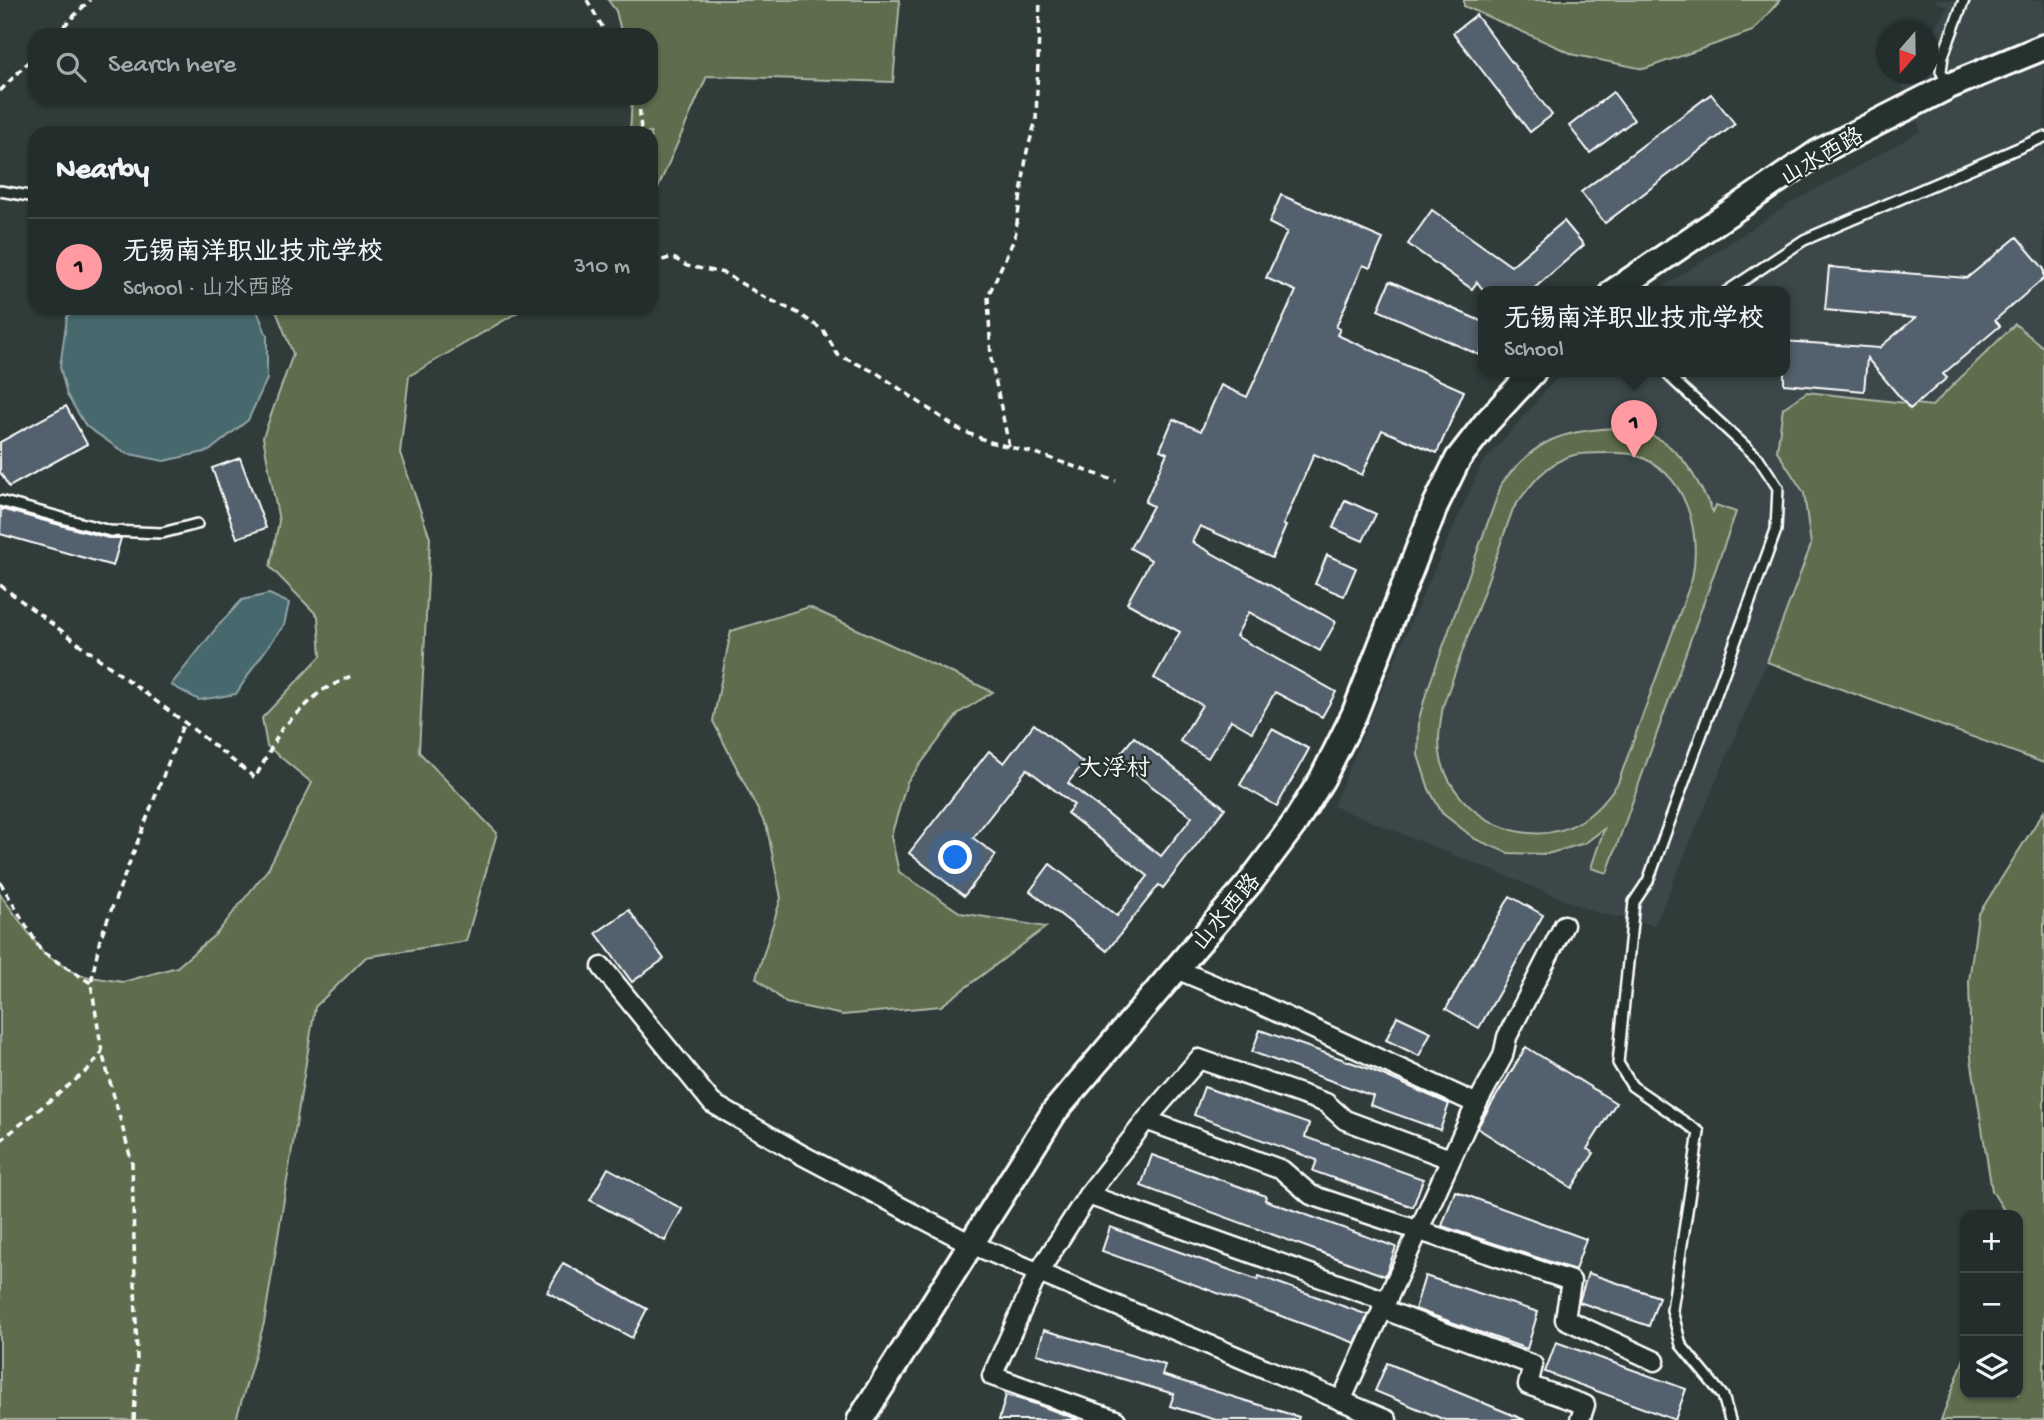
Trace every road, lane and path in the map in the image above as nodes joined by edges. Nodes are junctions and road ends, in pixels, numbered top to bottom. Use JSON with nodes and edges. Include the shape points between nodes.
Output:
{"nodes":[{"id":1,"x":90,"y":0,"type":"edge"},
{"id":2,"x":587,"y":0,"type":"edge"},
{"id":3,"x":1040,"y":0,"type":"edge"},
{"id":4,"x":1964,"y":0,"type":"edge"},
{"id":5,"x":62,"y":28,"type":"edge"},
{"id":6,"x":603,"y":28,"type":"edge"},
{"id":7,"x":2044,"y":47,"type":"edge"},
{"id":8,"x":28,"y":62,"type":"edge"},
{"id":9,"x":1949,"y":86,"type":"junction"},
{"id":10,"x":0,"y":90,"type":"edge"},
{"id":11,"x":639,"y":105,"type":"edge"},
{"id":12,"x":641,"y":126,"type":"edge"},
{"id":13,"x":2044,"y":137,"type":"edge"},
{"id":14,"x":0,"y":191,"type":"edge"},
{"id":15,"x":28,"y":196,"type":"edge"},
{"id":16,"x":658,"y":262,"type":"edge"},
{"id":17,"x":1623,"y":286,"type":"edge"},
{"id":18,"x":1735,"y":286,"type":"edge"},
{"id":19,"x":1528,"y":377,"type":"edge"},
{"id":20,"x":1673,"y":377,"type":"edge"},
{"id":21,"x":1009,"y":446,"type":"junction"},
{"id":22,"x":1116,"y":481,"type":"dead end"},
{"id":23,"x":0,"y":501,"type":"edge"},
{"id":24,"x":197,"y":524,"type":"dead end"},
{"id":25,"x":0,"y":585,"type":"edge"},
{"id":26,"x":351,"y":676,"type":"dead end"},
{"id":27,"x":184,"y":722,"type":"junction"},
{"id":28,"x":0,"y":882,"type":"edge"},
{"id":29,"x":1563,"y":925,"type":"dead end"},
{"id":30,"x":603,"y":967,"type":"dead end"},
{"id":31,"x":1176,"y":970,"type":"junction"},
{"id":32,"x":91,"y":982,"type":"junction"},
{"id":33,"x":103,"y":1052,"type":"junction"},
{"id":34,"x":1477,"y":1104,"type":"junction"},
{"id":35,"x":1146,"y":1120,"type":"junction"},
{"id":36,"x":0,"y":1141,"type":"edge"},
{"id":37,"x":1450,"y":1159,"type":"junction"},
{"id":38,"x":1088,"y":1195,"type":"junction"},
{"id":39,"x":1418,"y":1231,"type":"junction"},
{"id":40,"x":971,"y":1244,"type":"junction"},
{"id":41,"x":1038,"y":1273,"type":"junction"},
{"id":42,"x":1384,"y":1305,"type":"junction"},
{"id":43,"x":1655,"y":1361,"type":"dead end"},
{"id":44,"x":1341,"y":1401,"type":"junction"},
{"id":45,"x":134,"y":1420,"type":"edge"},
{"id":46,"x":860,"y":1420,"type":"edge"},
{"id":47,"x":1116,"y":1420,"type":"edge"},
{"id":48,"x":1387,"y":1420,"type":"edge"},
{"id":49,"x":1580,"y":1420,"type":"edge"},
{"id":50,"x":1730,"y":1420,"type":"edge"}],
"edges":[{"from":1,"to":5,"type":"path"},
{"from":2,"to":6,"type":"path"},
{"from":3,"to":21,"type":"path","via":[[1037,120],[1027,151],[1015,237],[988,296],[991,359]]},
{"from":4,"to":9,"type":"lane","via":[[1943,56],[1941,71]]},
{"from":7,"to":9,"type":"street","name":"山水西路"},
{"from":8,"to":10,"type":"path"},
{"from":9,"to":17,"type":"street","name":"山水西路","via":[[1819,152]]},
{"from":11,"to":12,"type":"path"},
{"from":13,"to":18,"type":"lane","via":[[1804,240]]},
{"from":14,"to":15,"type":"lane"},
{"from":16,"to":21,"type":"path","via":[[672,257],[687,266],[724,273],[798,313],[823,330],[838,355],[877,373],[958,429]]},
{"from":19,"to":31,"type":"street","name":"山水西路","via":[[1458,459],[1354,715],[1322,779],[1252,880]]},
{"from":20,"to":50,"type":"lane","via":[[1759,459],[1777,488],[1776,530],[1648,881],[1634,902],[1618,1063],[1632,1086],[1699,1132],[1672,1310],[1681,1345],[1723,1396]]},
{"from":21,"to":22,"type":"path"},
{"from":23,"to":24,"type":"lane","via":[[110,531],[162,533]]},
{"from":25,"to":27,"type":"path"},
{"from":26,"to":27,"type":"path","via":[[321,691],[282,728],[254,778]]},
{"from":27,"to":32,"type":"path","via":[[100,939]]},
{"from":28,"to":32,"type":"path","via":[[42,952]]},
{"from":29,"to":34,"type":"street"},
{"from":30,"to":40,"type":"street","via":[[712,1103]]},
{"from":31,"to":34,"type":"street"},
{"from":31,"to":40,"type":"street","name":"山水西路","via":[[1055,1111]]},
{"from":32,"to":33,"type":"path"},
{"from":33,"to":36,"type":"path","via":[[89,1069]]},
{"from":33,"to":45,"type":"path","via":[[132,1163]]},
{"from":34,"to":37,"type":"street"},
{"from":35,"to":37,"type":"street","via":[[1199,1059],[1326,1103],[1345,1120]]},
{"from":35,"to":38,"type":"street"},
{"from":35,"to":39,"type":"street","via":[[1282,1170],[1311,1195]]},
{"from":37,"to":39,"type":"street"},
{"from":38,"to":41,"type":"street"},
{"from":38,"to":42,"type":"street"},
{"from":39,"to":42,"type":"street"},
{"from":39,"to":43,"type":"street","via":[[1571,1281],[1565,1319]]},
{"from":40,"to":41,"type":"street"},
{"from":40,"to":46,"type":"street","name":"山水西路"},
{"from":41,"to":44,"type":"street"},
{"from":41,"to":47,"type":"street","via":[[992,1376]]},
{"from":42,"to":44,"type":"street"},
{"from":42,"to":49,"type":"street","via":[[1533,1365],[1528,1385],[1585,1405]]},
{"from":44,"to":48,"type":"street"}]}
